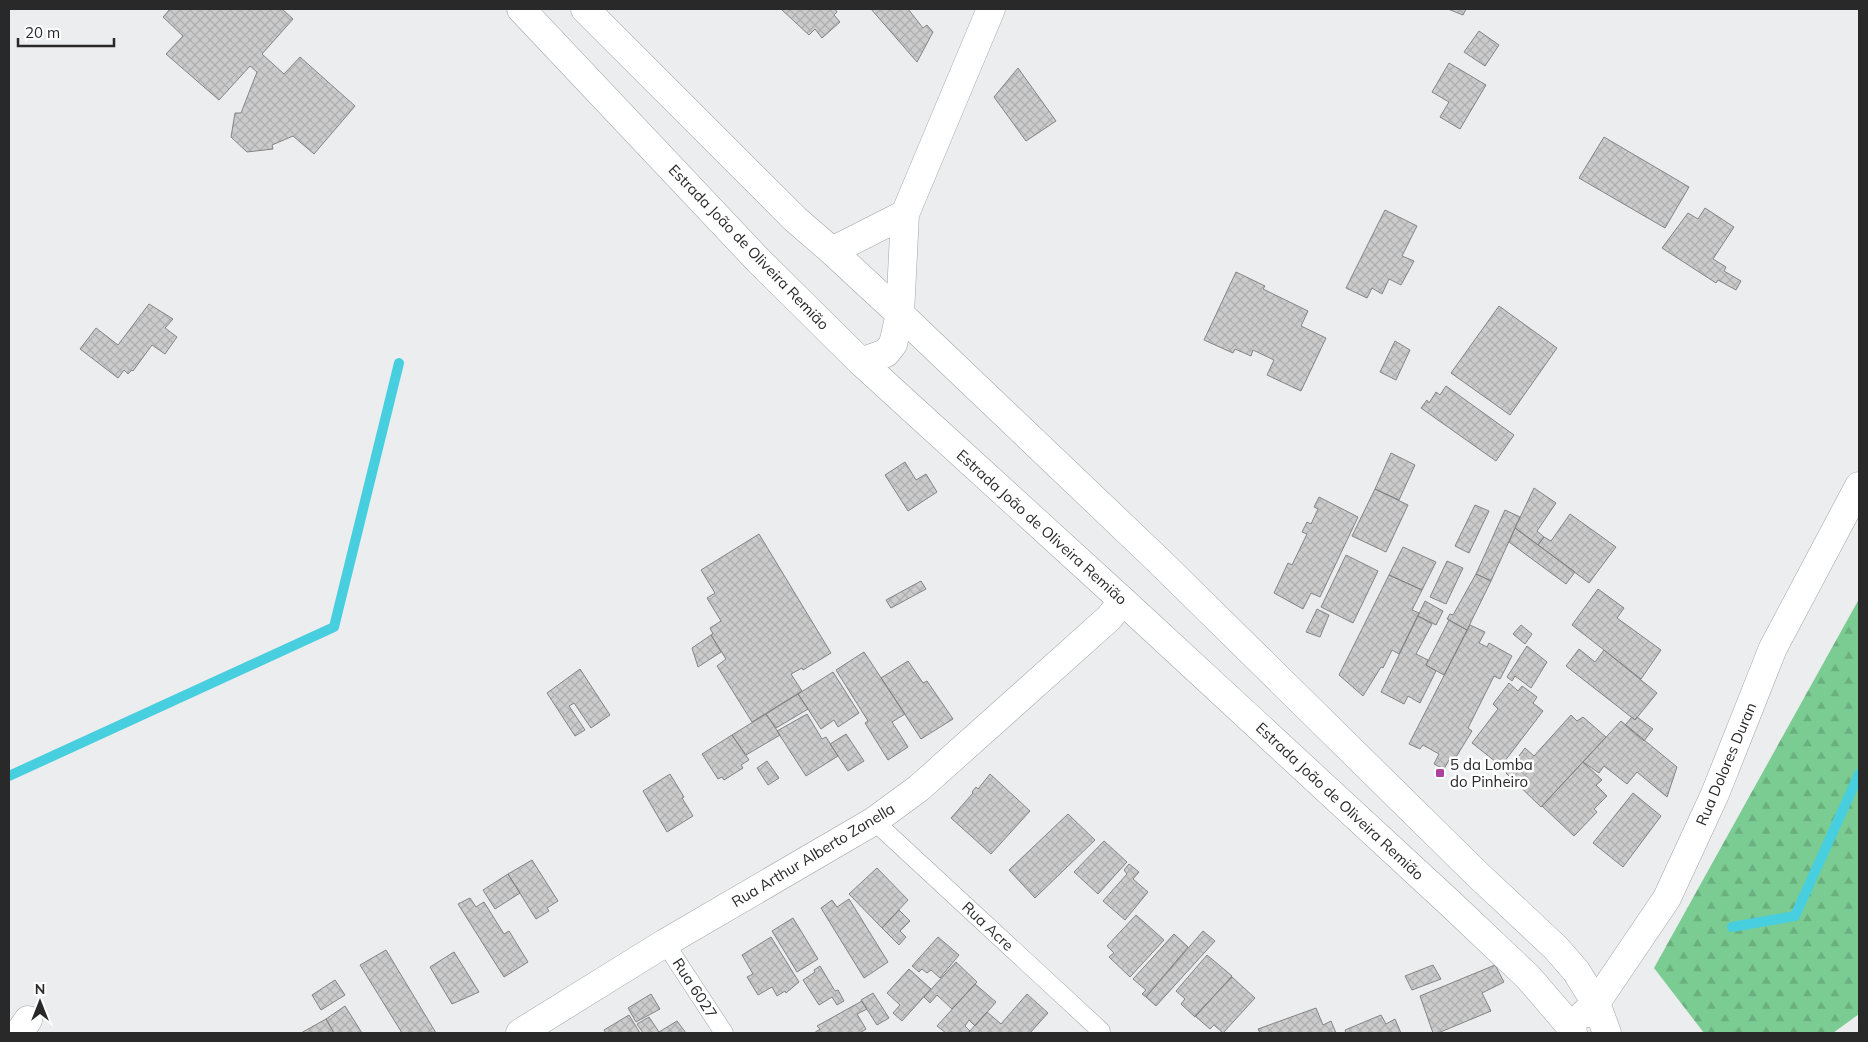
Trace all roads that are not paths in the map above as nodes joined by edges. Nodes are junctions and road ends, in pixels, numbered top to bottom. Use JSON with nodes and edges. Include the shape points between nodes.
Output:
{"nodes":[{"id":1,"x":521,"y":9,"type":"edge"},
{"id":2,"x":585,"y":9,"type":"edge"},
{"id":3,"x":991,"y":9,"type":"edge"},
{"id":4,"x":905,"y":214,"type":"junction"},
{"id":5,"x":832,"y":252,"type":"junction"},
{"id":6,"x":900,"y":314,"type":"junction"},
{"id":7,"x":862,"y":362,"type":"junction"},
{"id":8,"x":1859,"y":486,"type":"edge"},
{"id":9,"x":1123,"y":601,"type":"junction"},
{"id":10,"x":874,"y":821,"type":"junction"},
{"id":11,"x":665,"y":944,"type":"junction"},
{"id":12,"x":1596,"y":1003,"type":"junction"},
{"id":13,"x":1572,"y":1030,"type":"edge"},
{"id":14,"x":1102,"y":1031,"type":"dead end"},
{"id":15,"x":520,"y":1033,"type":"edge"},
{"id":16,"x":724,"y":1033,"type":"edge"},
{"id":17,"x":1607,"y":1033,"type":"edge"}],
"edges":[{"from":1,"to":7,"type":"main road","name":"Estrada João de Oliveira Remião","via":[[757,259]]},
{"from":2,"to":5,"type":"main road"},
{"from":3,"to":4,"type":"main road"},
{"from":4,"to":5,"type":"main road"},
{"from":4,"to":6,"type":"main road"},
{"from":5,"to":6,"type":"main road"},
{"from":6,"to":7,"type":"main road","via":[[893,344],[886,354]]},
{"from":6,"to":12,"type":"main road","via":[[1556,948],[1576,971]]},
{"from":7,"to":9,"type":"main road","name":"Estrada João de Oliveira Remião"},
{"from":8,"to":12,"type":"main road","name":"Rua Dolores Duran","via":[[1773,648],[1715,794],[1668,898]]},
{"from":9,"to":10,"type":"main road","name":"Rua Arthur Alberto Zanella","via":[[1109,618],[933,774]]},
{"from":9,"to":13,"type":"main road","name":"Estrada João de Oliveira Remião","via":[[1521,970]]},
{"from":10,"to":11,"type":"main road","name":"Rua Arthur Alberto Zanella"},
{"from":10,"to":14,"type":"lane","name":"Rua Acre"},
{"from":11,"to":15,"type":"main road","name":"Rua Arthur Alberto Zanella"},
{"from":11,"to":16,"type":"lane","name":"Rua 6027"},
{"from":12,"to":13,"type":"main road","name":"Rua Dolores Duran"},
{"from":12,"to":17,"type":"main road"}]}
